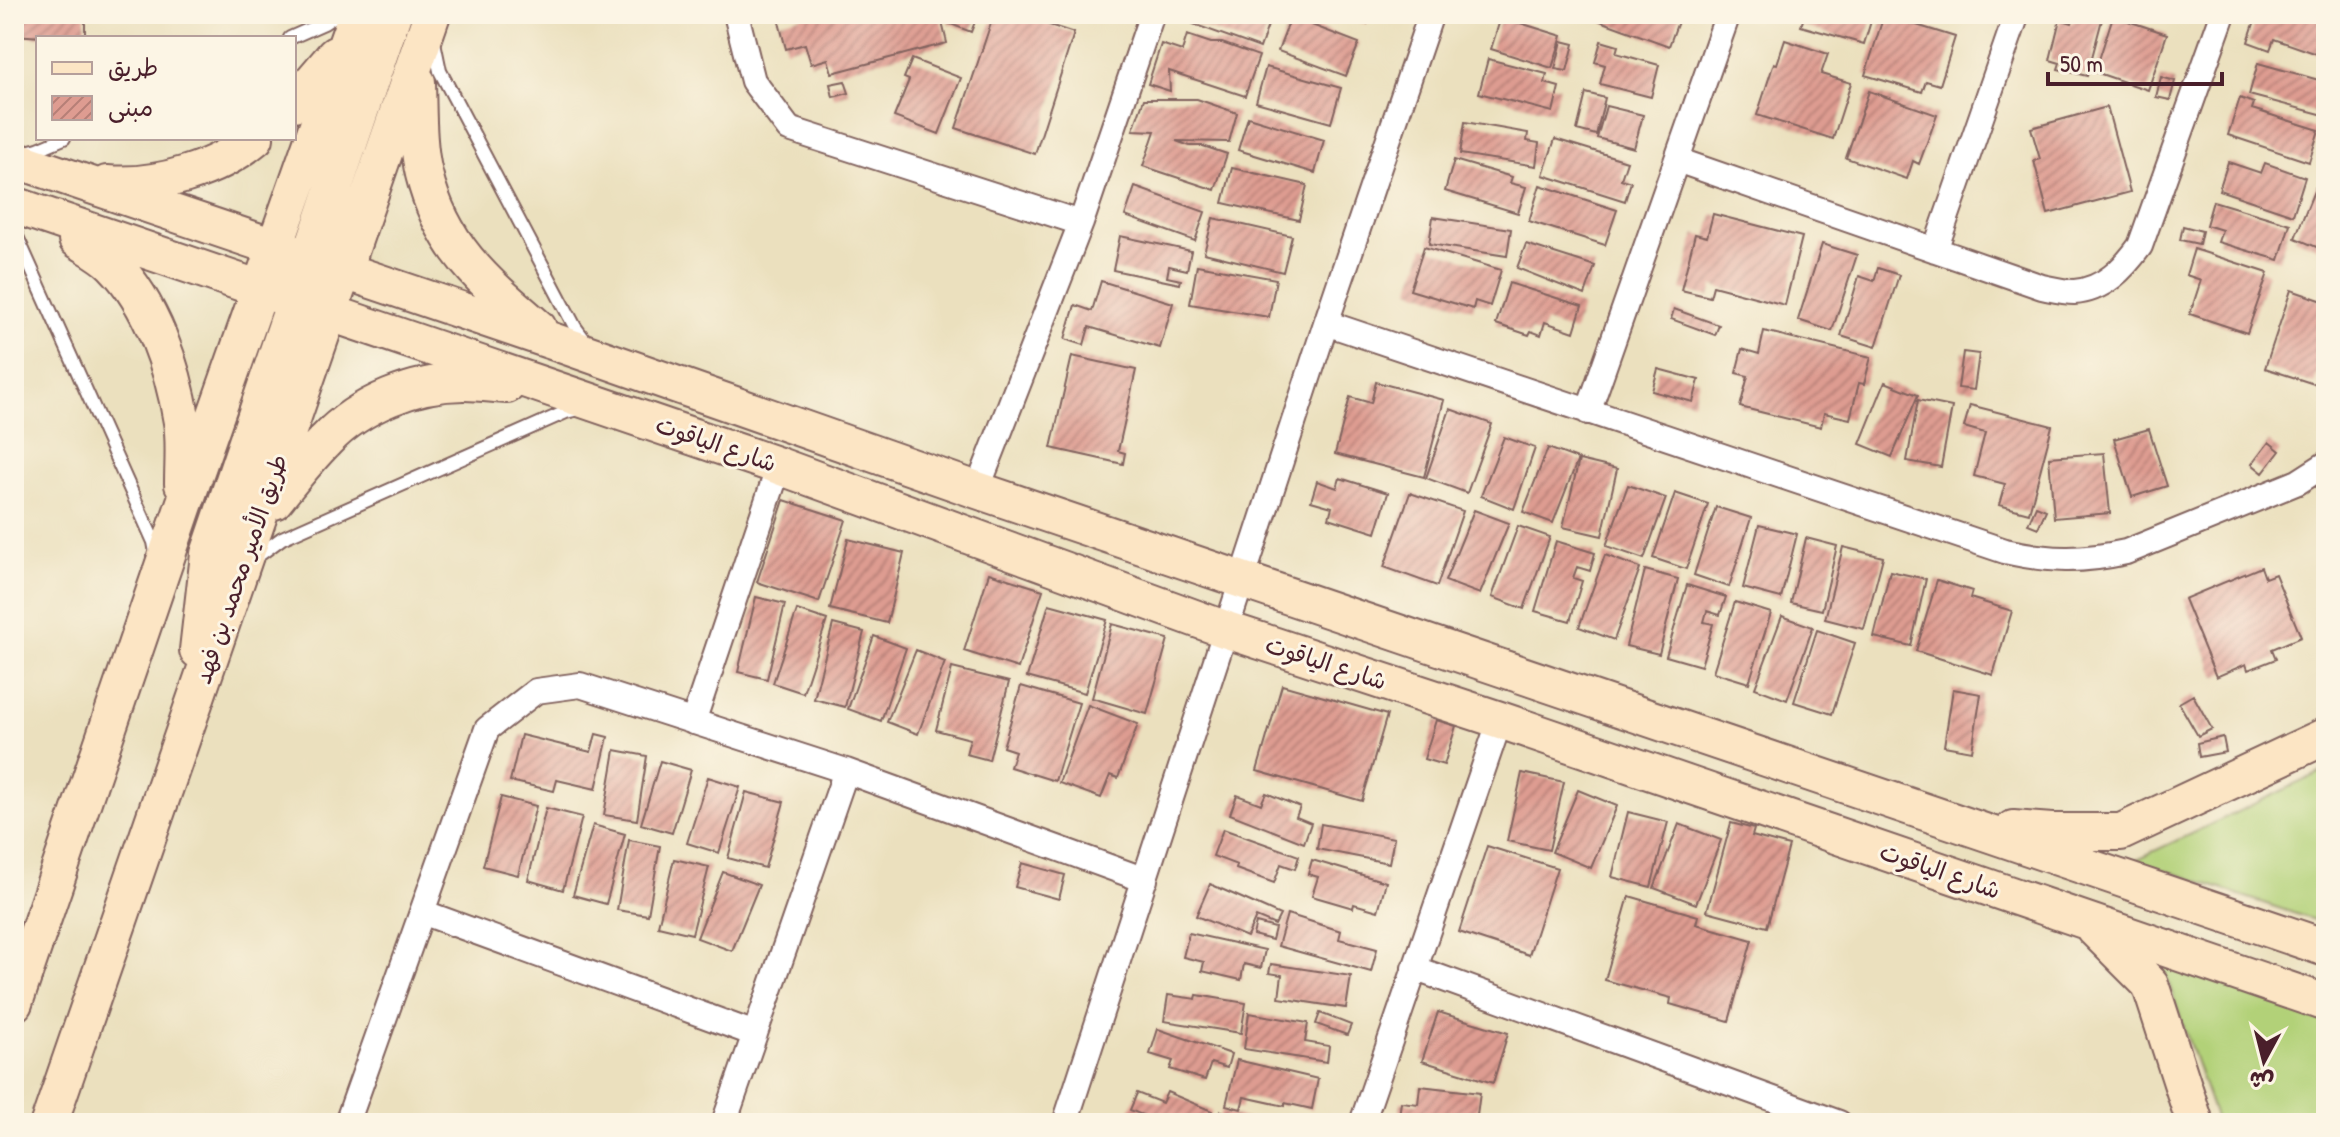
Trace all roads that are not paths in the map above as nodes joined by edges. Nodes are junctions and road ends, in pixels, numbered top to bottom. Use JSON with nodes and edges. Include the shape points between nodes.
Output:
{"nodes":[{"id":1,"x":393,"y":14,"type":"edge"},
{"id":2,"x":433,"y":14,"type":"edge"},
{"id":3,"x":736,"y":14,"type":"edge"},
{"id":4,"x":1152,"y":14,"type":"edge"},
{"id":5,"x":1431,"y":14,"type":"edge"},
{"id":6,"x":1728,"y":14,"type":"edge"},
{"id":7,"x":2017,"y":14,"type":"edge"},
{"id":8,"x":2223,"y":14,"type":"edge"},
{"id":9,"x":348,"y":22,"type":"edge"},
{"id":10,"x":295,"y":36,"type":"edge"},
{"id":11,"x":416,"y":61,"type":"junction"},
{"id":12,"x":296,"y":100,"type":"edge"},
{"id":13,"x":59,"y":140,"type":"edge"},
{"id":14,"x":252,"y":140,"type":"edge"},
{"id":15,"x":14,"y":153,"type":"edge"},
{"id":16,"x":14,"y":159,"type":"edge"},
{"id":17,"x":1677,"y":160,"type":"junction"},
{"id":18,"x":78,"y":182,"type":"junction"},
{"id":19,"x":24,"y":217,"type":"edge"},
{"id":20,"x":1081,"y":223,"type":"junction"},
{"id":21,"x":1935,"y":250,"type":"junction"},
{"id":22,"x":345,"y":270,"type":"junction"},
{"id":23,"x":302,"y":279,"type":"junction"},
{"id":24,"x":259,"y":289,"type":"junction"},
{"id":25,"x":1326,"y":323,"type":"junction"},
{"id":26,"x":555,"y":342,"type":"junction"},
{"id":27,"x":614,"y":363,"type":"junction"},
{"id":28,"x":549,"y":387,"type":"junction"},
{"id":29,"x":618,"y":411,"type":"junction"},
{"id":30,"x":1588,"y":412,"type":"junction"},
{"id":31,"x":2326,"y":464,"type":"edge"},
{"id":32,"x":779,"y":466,"type":"junction"},
{"id":33,"x":977,"y":490,"type":"junction"},
{"id":34,"x":184,"y":505,"type":"junction"},
{"id":35,"x":258,"y":521,"type":"junction"},
{"id":36,"x":1242,"y":581,"type":"junction"},
{"id":37,"x":236,"y":583,"type":"junction"},
{"id":38,"x":154,"y":591,"type":"junction"},
{"id":39,"x":1227,"y":630,"type":"junction"},
{"id":40,"x":191,"y":715,"type":"junction"},
{"id":41,"x":1500,"y":720,"type":"junction"},
{"id":42,"x":693,"y":722,"type":"junction"},
{"id":43,"x":2326,"y":736,"type":"edge"},
{"id":44,"x":846,"y":771,"type":"junction"},
{"id":45,"x":1963,"y":825,"type":"junction"},
{"id":46,"x":1145,"y":880,"type":"junction"},
{"id":47,"x":422,"y":912,"type":"junction"},
{"id":48,"x":2087,"y":921,"type":"junction"},
{"id":49,"x":2326,"y":948,"type":"edge"},
{"id":50,"x":1414,"y":968,"type":"junction"},
{"id":51,"x":14,"y":1003,"type":"edge"},
{"id":52,"x":2326,"y":1003,"type":"edge"},
{"id":53,"x":755,"y":1034,"type":"junction"},
{"id":54,"x":49,"y":1123,"type":"edge"},
{"id":55,"x":347,"y":1123,"type":"edge"},
{"id":56,"x":724,"y":1123,"type":"edge"},
{"id":57,"x":1065,"y":1123,"type":"edge"},
{"id":58,"x":1362,"y":1123,"type":"edge"},
{"id":59,"x":1839,"y":1123,"type":"edge"},
{"id":60,"x":2195,"y":1123,"type":"edge"}],
"edges":[{"from":1,"to":23,"type":"street"},
{"from":2,"to":11,"type":"street","name":"طريق الأمير محمد بن فهد"},
{"from":2,"to":27,"type":"lane","via":[[440,71],[575,327]]},
{"from":3,"to":20,"type":"street","via":[[753,81],[789,129]]},
{"from":4,"to":20,"type":"street"},
{"from":5,"to":25,"type":"street"},
{"from":6,"to":17,"type":"street"},
{"from":7,"to":21,"type":"street"},
{"from":8,"to":21,"type":"street","via":[[2140,246],[2125,268],[2101,285],[2074,292],[2042,287]]},
{"from":9,"to":10,"type":"lane","via":[[324,23]]},
{"from":9,"to":12,"type":"street"},
{"from":9,"to":23,"type":"street","name":"طريق الأمير محمد بن فهد"},
{"from":11,"to":22,"type":"street","name":"طريق الأمير محمد بن فهد"},
{"from":11,"to":26,"type":"street","via":[[423,172],[444,228],[480,278]]},
{"from":13,"to":15,"type":"lane"},
{"from":14,"to":18,"type":"street","via":[[218,161],[158,181]]},
{"from":16,"to":18,"type":"street"},
{"from":17,"to":21,"type":"street"},
{"from":17,"to":30,"type":"street"},
{"from":18,"to":23,"type":"street","name":"شارع الياقوت"},
{"from":19,"to":24,"type":"street"},
{"from":19,"to":34,"type":"street","via":[[111,262],[134,290],[163,350],[182,424]]},
{"from":19,"to":38,"type":"lane","via":[[154,542]]},
{"from":20,"to":33,"type":"street"},
{"from":22,"to":23,"type":"street","name":"طريق الأمير محمد بن فهد"},
{"from":22,"to":26,"type":"street","name":"شارع الياقوت"},
{"from":23,"to":24,"type":"street","name":"طريق الأمير محمد بن فهد"},
{"from":23,"to":28,"type":"street","name":"شارع الياقوت"},
{"from":23,"to":35,"type":"street","name":"طريق الأمير محمد بن فهد"},
{"from":23,"to":40,"type":"street","via":[[209,554]]},
{"from":24,"to":34,"type":"street","name":"طريق الأمير محمد بن فهد"},
{"from":25,"to":30,"type":"street"},
{"from":25,"to":36,"type":"street"},
{"from":26,"to":27,"type":"street","name":"شارع الياقوت"},
{"from":27,"to":33,"type":"street","name":"شارع الياقوت"},
{"from":28,"to":29,"type":"street","name":"شارع الياقوت"},
{"from":28,"to":35,"type":"street","via":[[431,385],[375,404],[327,438]]},
{"from":29,"to":32,"type":"street","name":"شارع الياقوت"},
{"from":29,"to":37,"type":"lane","via":[[566,412],[282,538],[251,561]]},
{"from":30,"to":31,"type":"street","via":[[2005,551],[2071,561],[2126,552],[2298,482]]},
{"from":32,"to":39,"type":"street","name":"شارع الياقوت"},
{"from":32,"to":42,"type":"street"},
{"from":33,"to":36,"type":"street","name":"شارع الياقوت"},
{"from":34,"to":38,"type":"street","name":"طريق الأمير محمد بن فهد"},
{"from":35,"to":37,"type":"street","name":"طريق الأمير محمد بن فهد"},
{"from":36,"to":39,"type":"street"},
{"from":36,"to":45,"type":"street","name":"شارع الياقوت"},
{"from":37,"to":40,"type":"street","name":"طريق الأمير محمد بن فهد"},
{"from":38,"to":51,"type":"street","name":"طريق الأمير محمد بن فهد"},
{"from":39,"to":41,"type":"street","name":"شارع الياقوت"},
{"from":39,"to":46,"type":"street"},
{"from":40,"to":54,"type":"street","name":"طريق الأمير محمد بن فهد"},
{"from":41,"to":48,"type":"street","name":"شارع الياقوت"},
{"from":41,"to":50,"type":"street"},
{"from":42,"to":44,"type":"street"},
{"from":42,"to":47,"type":"street","via":[[580,685],[536,691],[487,729]]},
{"from":43,"to":45,"type":"street","via":[[2121,832]]},
{"from":44,"to":46,"type":"street"},
{"from":44,"to":53,"type":"street"},
{"from":45,"to":49,"type":"street","name":"شارع الياقوت"},
{"from":46,"to":57,"type":"street"},
{"from":47,"to":53,"type":"street"},
{"from":47,"to":55,"type":"street"},
{"from":48,"to":52,"type":"street","name":"شارع الياقوت"},
{"from":48,"to":60,"type":"street","via":[[2150,984]]},
{"from":50,"to":58,"type":"street"},
{"from":50,"to":59,"type":"street"},
{"from":53,"to":56,"type":"street"}]}
